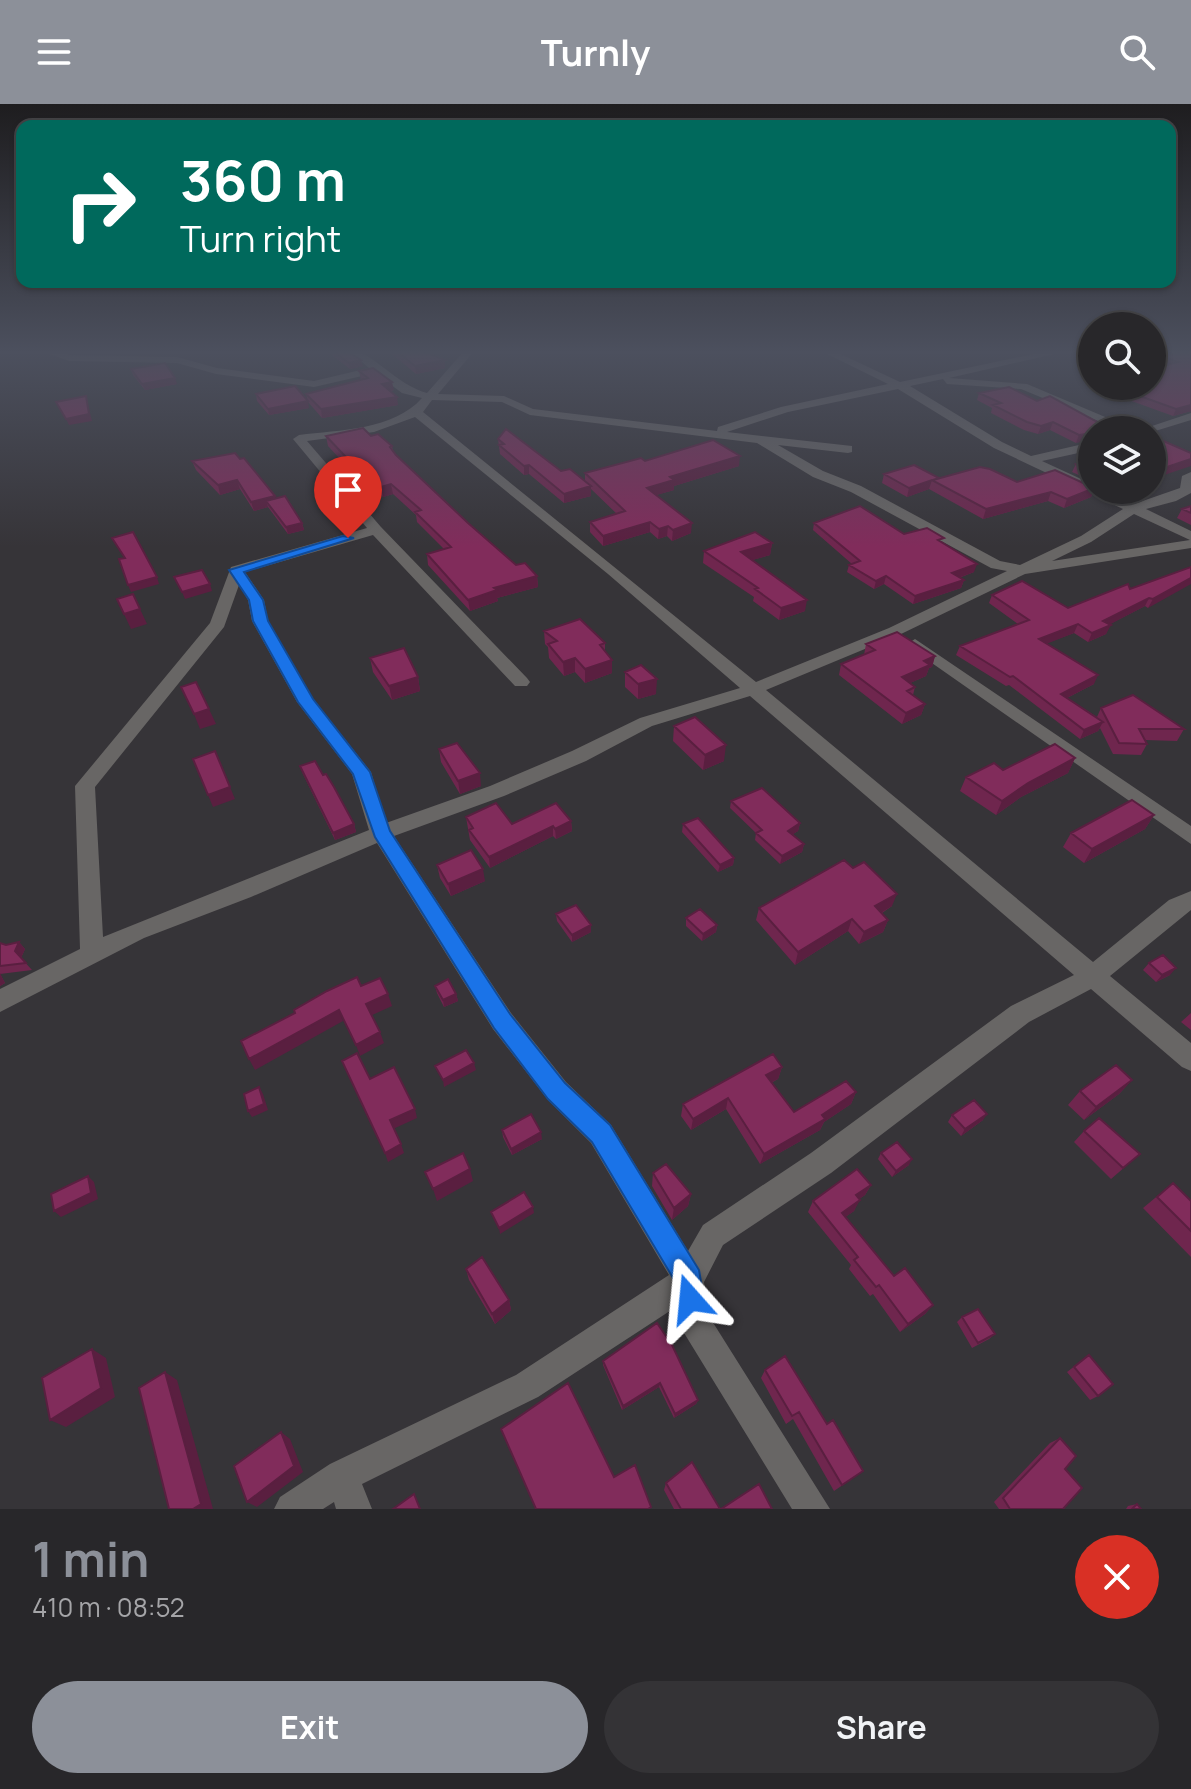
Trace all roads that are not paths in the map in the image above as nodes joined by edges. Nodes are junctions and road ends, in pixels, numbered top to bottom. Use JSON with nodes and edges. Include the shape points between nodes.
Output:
{"nodes":[{"id":1,"x":407,"y":416,"type":"edge"},
{"id":2,"x":421,"y":416,"type":"edge"},
{"id":3,"x":562,"y":416,"type":"edge"},
{"id":4,"x":764,"y":416,"type":"edge"},
{"id":5,"x":951,"y":416,"type":"edge"},
{"id":6,"x":1191,"y":416,"type":"edge"},
{"id":7,"x":1166,"y":424,"type":"edge"},
{"id":8,"x":711,"y":432,"type":"junction"},
{"id":9,"x":755,"y":436,"type":"junction"},
{"id":10,"x":848,"y":449,"type":"dead end"},
{"id":11,"x":1078,"y":449,"type":"edge"},
{"id":12,"x":1030,"y":460,"type":"junction"},
{"id":13,"x":1191,"y":476,"type":"edge"},
{"id":14,"x":1078,"y":482,"type":"edge"},
{"id":15,"x":1126,"y":504,"type":"edge"},
{"id":16,"x":1134,"y":508,"type":"junction"},
{"id":17,"x":376,"y":530,"type":"junction"},
{"id":18,"x":1191,"y":536,"type":"edge"},
{"id":19,"x":1191,"y":544,"type":"edge"},
{"id":20,"x":236,"y":570,"type":"junction"},
{"id":21,"x":1023,"y":570,"type":"junction"},
{"id":22,"x":895,"y":631,"type":"junction"},
{"id":23,"x":521,"y":682,"type":"dead end"},
{"id":24,"x":751,"y":690,"type":"junction"},
{"id":25,"x":381,"y":833,"type":"junction"},
{"id":26,"x":1191,"y":836,"type":"edge"},
{"id":27,"x":1191,"y":900,"type":"edge"},
{"id":28,"x":92,"y":953,"type":"junction"},
{"id":29,"x":1092,"y":977,"type":"junction"},
{"id":30,"x":0,"y":1001,"type":"edge"},
{"id":31,"x":1191,"y":1059,"type":"edge"},
{"id":32,"x":689,"y":1280,"type":"junction"},
{"id":33,"x":342,"y":1476,"type":"junction"},
{"id":34,"x":292,"y":1509,"type":"edge"},
{"id":35,"x":354,"y":1509,"type":"edge"},
{"id":36,"x":812,"y":1509,"type":"edge"}],
"edges":[{"from":1,"to":17,"type":"street","via":[[374,428],[299,439]]},
{"from":2,"to":24,"type":"street"},
{"from":3,"to":8,"type":"street"},
{"from":4,"to":8,"type":"street"},
{"from":5,"to":12,"type":"street"},
{"from":6,"to":7,"type":"street"},
{"from":8,"to":9,"type":"street"},
{"from":9,"to":10,"type":"street"},
{"from":9,"to":21,"type":"street","via":[[996,565]]},
{"from":11,"to":12,"type":"street"},
{"from":12,"to":14,"type":"street"},
{"from":13,"to":16,"type":"street","via":[[1186,490]]},
{"from":15,"to":16,"type":"street"},
{"from":16,"to":18,"type":"street"},
{"from":16,"to":21,"type":"street"},
{"from":17,"to":20,"type":"street"},
{"from":17,"to":23,"type":"street"},
{"from":19,"to":21,"type":"street"},
{"from":20,"to":25,"type":"street","via":[[306,702],[361,772]]},
{"from":20,"to":28,"type":"street","via":[[218,624],[85,786]]},
{"from":21,"to":22,"type":"street"},
{"from":22,"to":24,"type":"street"},
{"from":22,"to":26,"type":"street"},
{"from":24,"to":25,"type":"street","via":[[646,722],[497,791]]},
{"from":24,"to":29,"type":"street"},
{"from":25,"to":28,"type":"street"},
{"from":25,"to":32,"type":"street","via":[[502,1021],[557,1091],[601,1134]]},
{"from":27,"to":29,"type":"street"},
{"from":28,"to":30,"type":"street"},
{"from":29,"to":31,"type":"street"},
{"from":29,"to":32,"type":"street","via":[[1020,1014],[821,1163],[713,1235]]},
{"from":32,"to":33,"type":"street","via":[[527,1386]]},
{"from":32,"to":36,"type":"street","via":[[692,1317]]},
{"from":33,"to":34,"type":"street"},
{"from":33,"to":35,"type":"street"}]}
